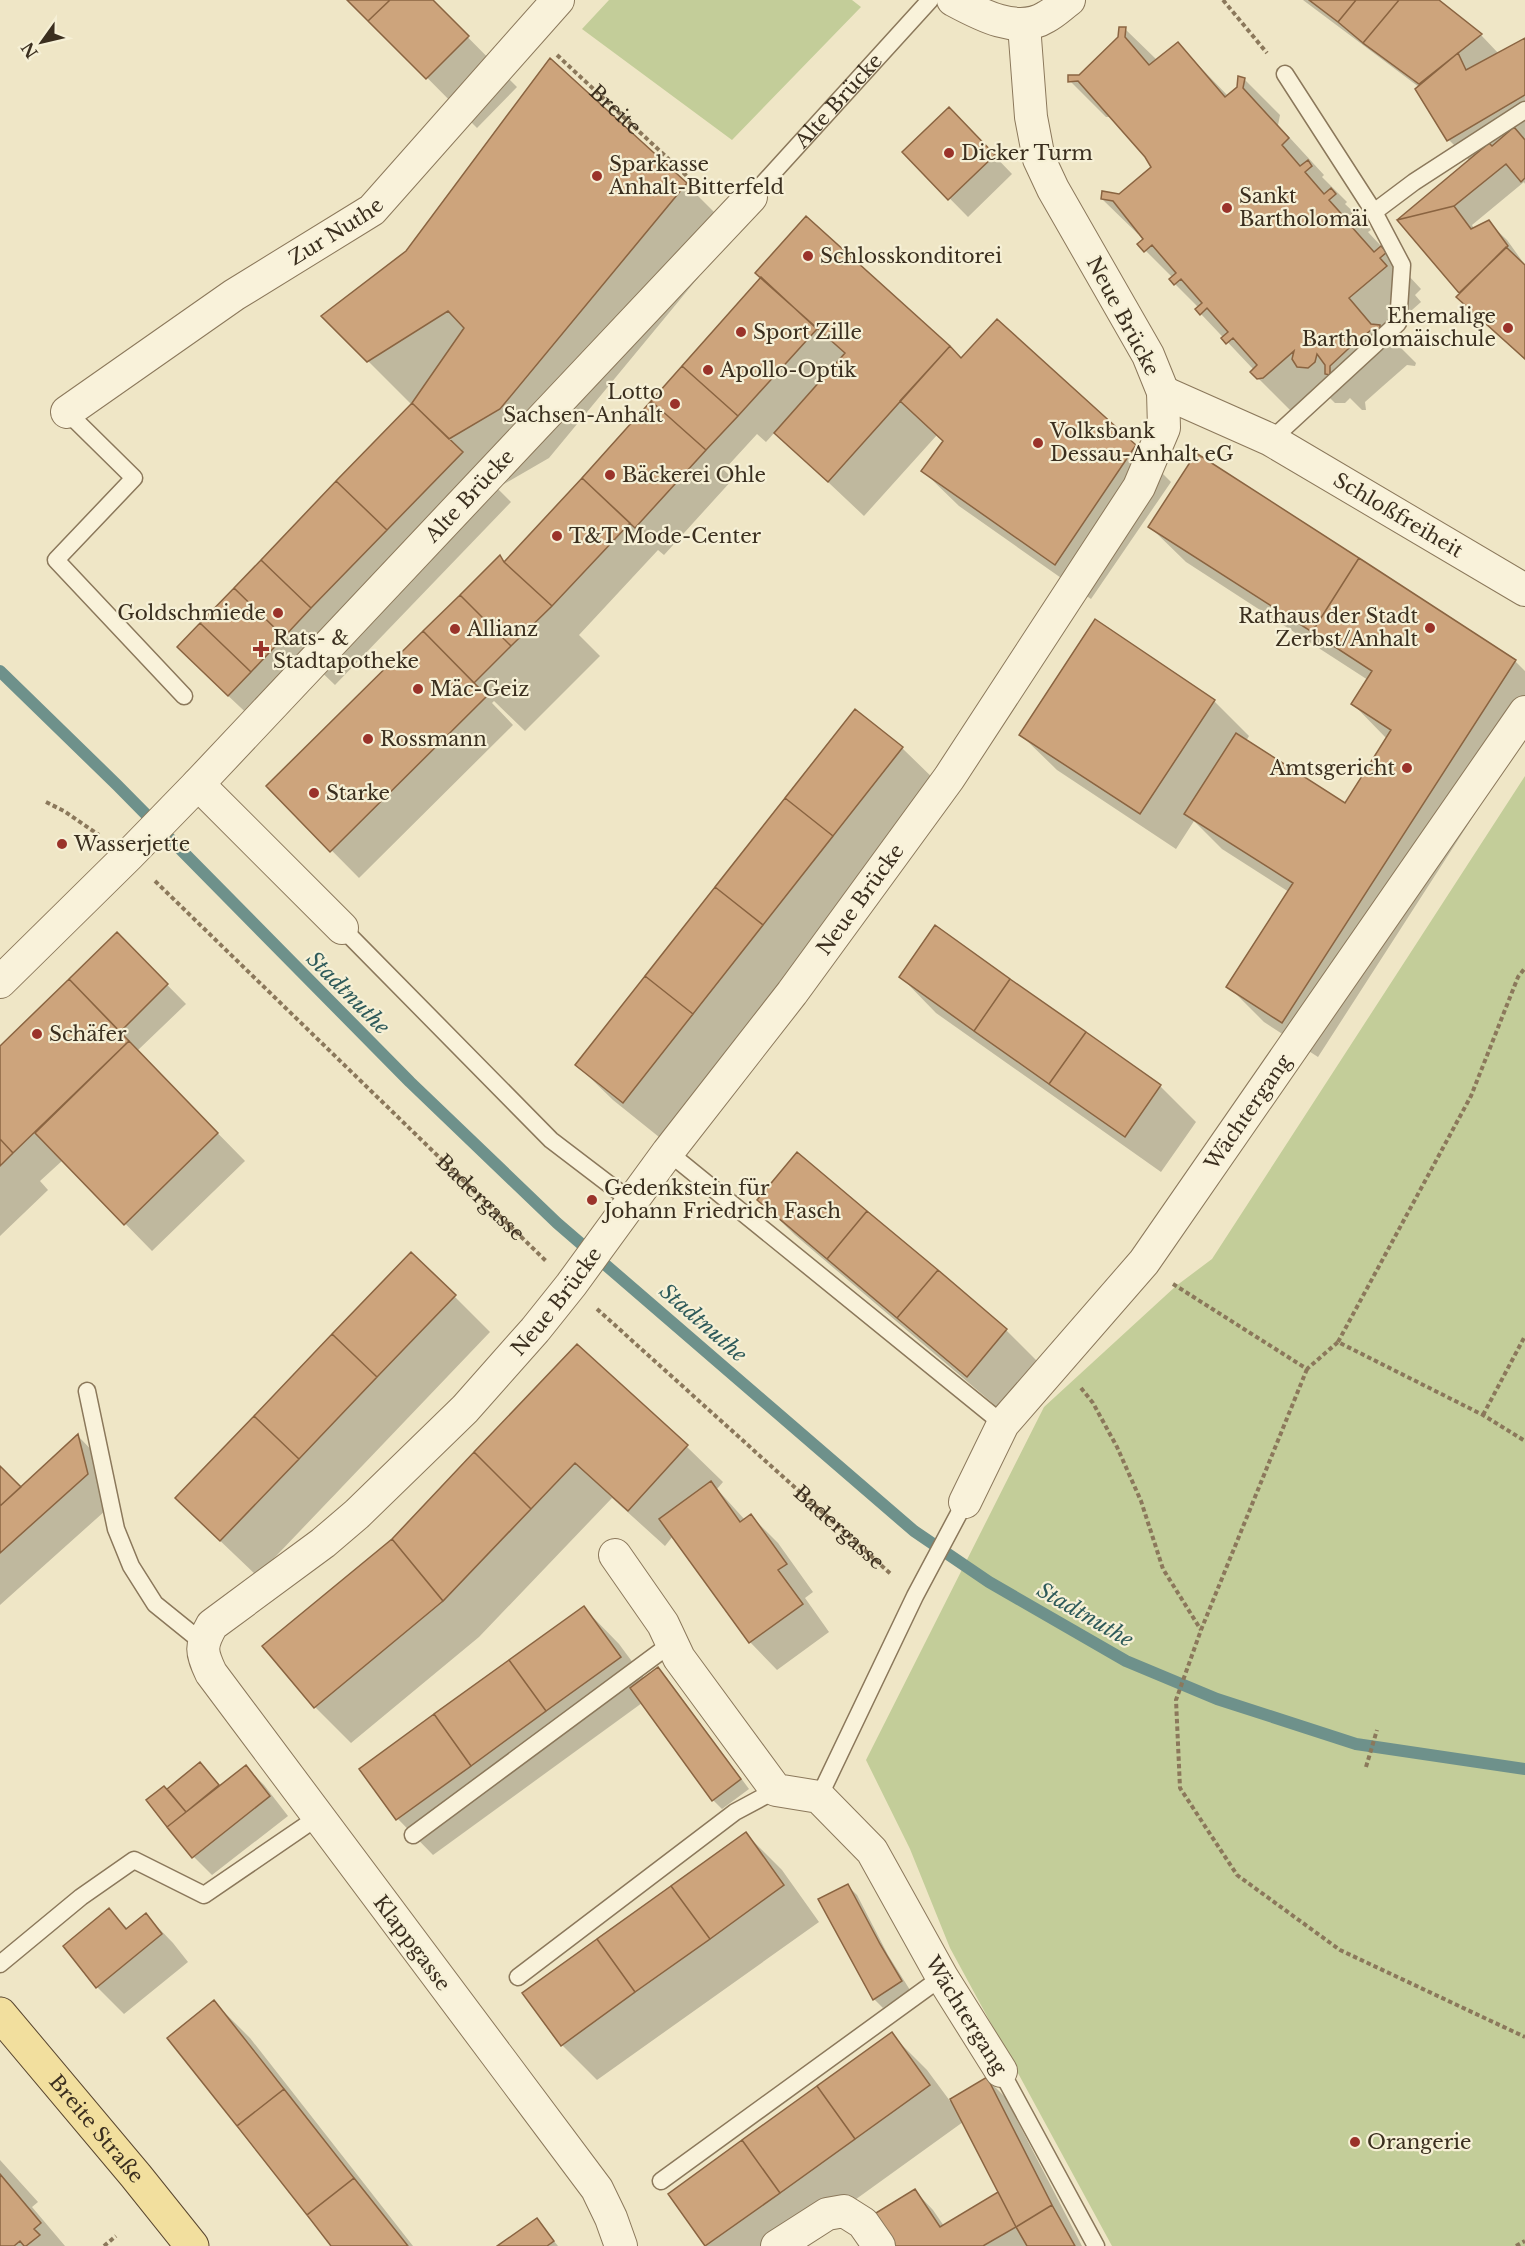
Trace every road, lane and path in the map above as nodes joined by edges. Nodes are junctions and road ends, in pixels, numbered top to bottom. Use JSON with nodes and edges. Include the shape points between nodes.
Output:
{"nodes":[{"id":1,"x":558,"y":0,"type":"edge"},
{"id":2,"x":930,"y":0,"type":"edge"},
{"id":3,"x":952,"y":0,"type":"edge"},
{"id":4,"x":1069,"y":0,"type":"edge"},
{"id":5,"x":1223,"y":0,"type":"edge"},
{"id":6,"x":1024,"y":25,"type":"junction"},
{"id":7,"x":531,"y":30,"type":"junction"},
{"id":8,"x":1285,"y":74,"type":"joint"},
{"id":9,"x":1525,"y":110,"type":"edge"},
{"id":10,"x":742,"y":208,"type":"junction"},
{"id":11,"x":1374,"y":212,"type":"junction"},
{"id":12,"x":1163,"y":392,"type":"junction"},
{"id":13,"x":67,"y":412,"type":"joint"},
{"id":14,"x":1271,"y":440,"type":"junction"},
{"id":15,"x":1525,"y":590,"type":"edge"},
{"id":16,"x":184,"y":696,"type":"dead end"},
{"id":17,"x":1525,"y":712,"type":"edge"},
{"id":18,"x":198,"y":784,"type":"junction"},
{"id":19,"x":46,"y":802,"type":"dead end"},
{"id":20,"x":132,"y":852,"type":"junction"},
{"id":21,"x":342,"y":928,"type":"joint"},
{"id":22,"x":1525,"y":968,"type":"edge"},
{"id":23,"x":0,"y":982,"type":"edge"},
{"id":24,"x":668,"y":1152,"type":"junction"},
{"id":25,"x":631,"y":1201,"type":"junction"},
{"id":26,"x":1144,"y":1262,"type":"junction"},
{"id":27,"x":573,"y":1282,"type":"junction"},
{"id":28,"x":1525,"y":1336,"type":"edge"},
{"id":29,"x":1338,"y":1342,"type":"junction"},
{"id":30,"x":1058,"y":1359,"type":"junction"},
{"id":31,"x":1307,"y":1369,"type":"junction"},
{"id":32,"x":87,"y":1391,"type":"dead end"},
{"id":33,"x":1483,"y":1415,"type":"junction"},
{"id":34,"x":1003,"y":1424,"type":"junction"},
{"id":35,"x":1525,"y":1441,"type":"edge"},
{"id":36,"x":964,"y":1502,"type":"joint"},
{"id":37,"x":615,"y":1555,"type":"dead end"},
{"id":38,"x":919,"y":1590,"type":"junction"},
{"id":39,"x":1201,"y":1630,"type":"junction"},
{"id":40,"x":202,"y":1642,"type":"junction"},
{"id":41,"x":672,"y":1643,"type":"junction"},
{"id":42,"x":1377,"y":1730,"type":"dead end"},
{"id":43,"x":1366,"y":1767,"type":"dead end"},
{"id":44,"x":776,"y":1790,"type":"junction"},
{"id":45,"x":819,"y":1797,"type":"junction"},
{"id":46,"x":318,"y":1817,"type":"junction"},
{"id":47,"x":413,"y":1835,"type":"dead end"},
{"id":48,"x":0,"y":1964,"type":"edge"},
{"id":49,"x":518,"y":1977,"type":"dead end"},
{"id":50,"x":942,"y":1977,"type":"junction"},
{"id":51,"x":0,"y":2014,"type":"edge"},
{"id":52,"x":1525,"y":2037,"type":"edge"},
{"id":53,"x":1001,"y":2071,"type":"joint"},
{"id":54,"x":661,"y":2181,"type":"dead end"},
{"id":55,"x":116,"y":2236,"type":"dead end"},
{"id":56,"x":1525,"y":2241,"type":"edge"},
{"id":57,"x":105,"y":2246,"type":"edge"},
{"id":58,"x":192,"y":2246,"type":"edge"},
{"id":59,"x":621,"y":2246,"type":"edge"},
{"id":60,"x":777,"y":2246,"type":"edge"},
{"id":61,"x":879,"y":2246,"type":"edge"},
{"id":62,"x":1096,"y":2246,"type":"edge"},
{"id":63,"x":1516,"y":2246,"type":"edge"}],
"edges":[{"from":1,"to":7,"type":"street","name":"Zur Nuthe"},
{"from":2,"to":10,"type":"lane","name":"Alte Brücke"},
{"from":3,"to":6,"type":"street","via":[[984,17]]},
{"from":4,"to":6,"type":"street","via":[[1045,18]]},
{"from":5,"to":8,"type":"path"},
{"from":6,"to":12,"type":"street","name":"Neue Brücke","via":[[1031,117],[1039,159],[1148,356]]},
{"from":7,"to":10,"type":"path","name":"Breite"},
{"from":7,"to":13,"type":"street","name":"Zur Nuthe","via":[[372,210],[234,295]]},
{"from":8,"to":11,"type":"lane"},
{"from":9,"to":11,"type":"lane"},
{"from":10,"to":18,"type":"street","name":"Alte Brücke"},
{"from":11,"to":14,"type":"lane","via":[[1402,265],[1398,323]]},
{"from":12,"to":14,"type":"street","name":"Schloßfreiheit"},
{"from":12,"to":24,"type":"street","name":"Neue Brücke","via":[[1164,428],[1139,487],[1058,613],[949,778],[792,993]]},
{"from":13,"to":16,"type":"lane","via":[[134,478],[56,560]]},
{"from":14,"to":15,"type":"street","name":"Schloßfreiheit"},
{"from":17,"to":26,"type":"street","name":"Wächtergang"},
{"from":18,"to":20,"type":"street","name":"Alte Brücke"},
{"from":18,"to":21,"type":"street"},
{"from":19,"to":20,"type":"path","name":"Badergasse"},
{"from":20,"to":23,"type":"street","name":"Alte Brücke"},
{"from":20,"to":27,"type":"path","name":"Badergasse"},
{"from":21,"to":25,"type":"lane","via":[[551,1140]]},
{"from":22,"to":29,"type":"path","via":[[1471,1096]]},
{"from":24,"to":25,"type":"street","name":"Neue Brücke"},
{"from":24,"to":34,"type":"lane"},
{"from":25,"to":27,"type":"street","name":"Neue Brücke"},
{"from":26,"to":30,"type":"street","name":"Wächtergang"},
{"from":26,"to":31,"type":"path"},
{"from":27,"to":38,"type":"path","name":"Badergasse"},
{"from":27,"to":40,"type":"street","name":"Neue Brücke","via":[[465,1409],[392,1482],[323,1543],[212,1625]]},
{"from":28,"to":33,"type":"path"},
{"from":29,"to":31,"type":"path"},
{"from":29,"to":33,"type":"path"},
{"from":30,"to":34,"type":"street","name":"Wächtergang"},
{"from":30,"to":39,"type":"path","via":[[1093,1403],[1117,1447],[1141,1501],[1163,1569]]},
{"from":31,"to":39,"type":"path"},
{"from":32,"to":40,"type":"lane","via":[[116,1529],[131,1566],[155,1604]]},
{"from":33,"to":35,"type":"path"},
{"from":34,"to":36,"type":"street","name":"Wächtergang"},
{"from":36,"to":38,"type":"lane"},
{"from":37,"to":41,"type":"street"},
{"from":38,"to":45,"type":"lane"},
{"from":39,"to":52,"type":"path","via":[[1176,1700],[1180,1788],[1237,1875],[1340,1950]]},
{"from":40,"to":46,"type":"street","name":"Klappgasse","via":[[203,1658],[211,1673]]},
{"from":41,"to":44,"type":"street"},
{"from":41,"to":47,"type":"lane"},
{"from":42,"to":43,"type":"path"},
{"from":44,"to":45,"type":"street"},
{"from":44,"to":49,"type":"lane","via":[[735,1812]]},
{"from":45,"to":50,"type":"street","name":"Wächtergang","via":[[872,1851]]},
{"from":46,"to":48,"type":"lane","via":[[204,1895],[134,1860],[81,1897]]},
{"from":46,"to":59,"type":"street","name":"Klappgasse","via":[[597,2189]]},
{"from":50,"to":53,"type":"street","name":"Wächtergang"},
{"from":50,"to":54,"type":"lane"},
{"from":51,"to":58,"type":"main road","name":"Breite Straße"},
{"from":53,"to":62,"type":"lane","name":"Wächtergang"},
{"from":55,"to":57,"type":"path"},
{"from":56,"to":63,"type":"path"},
{"from":60,"to":61,"type":"street","via":[[827,2214],[844,2211],[863,2223]]}]}
